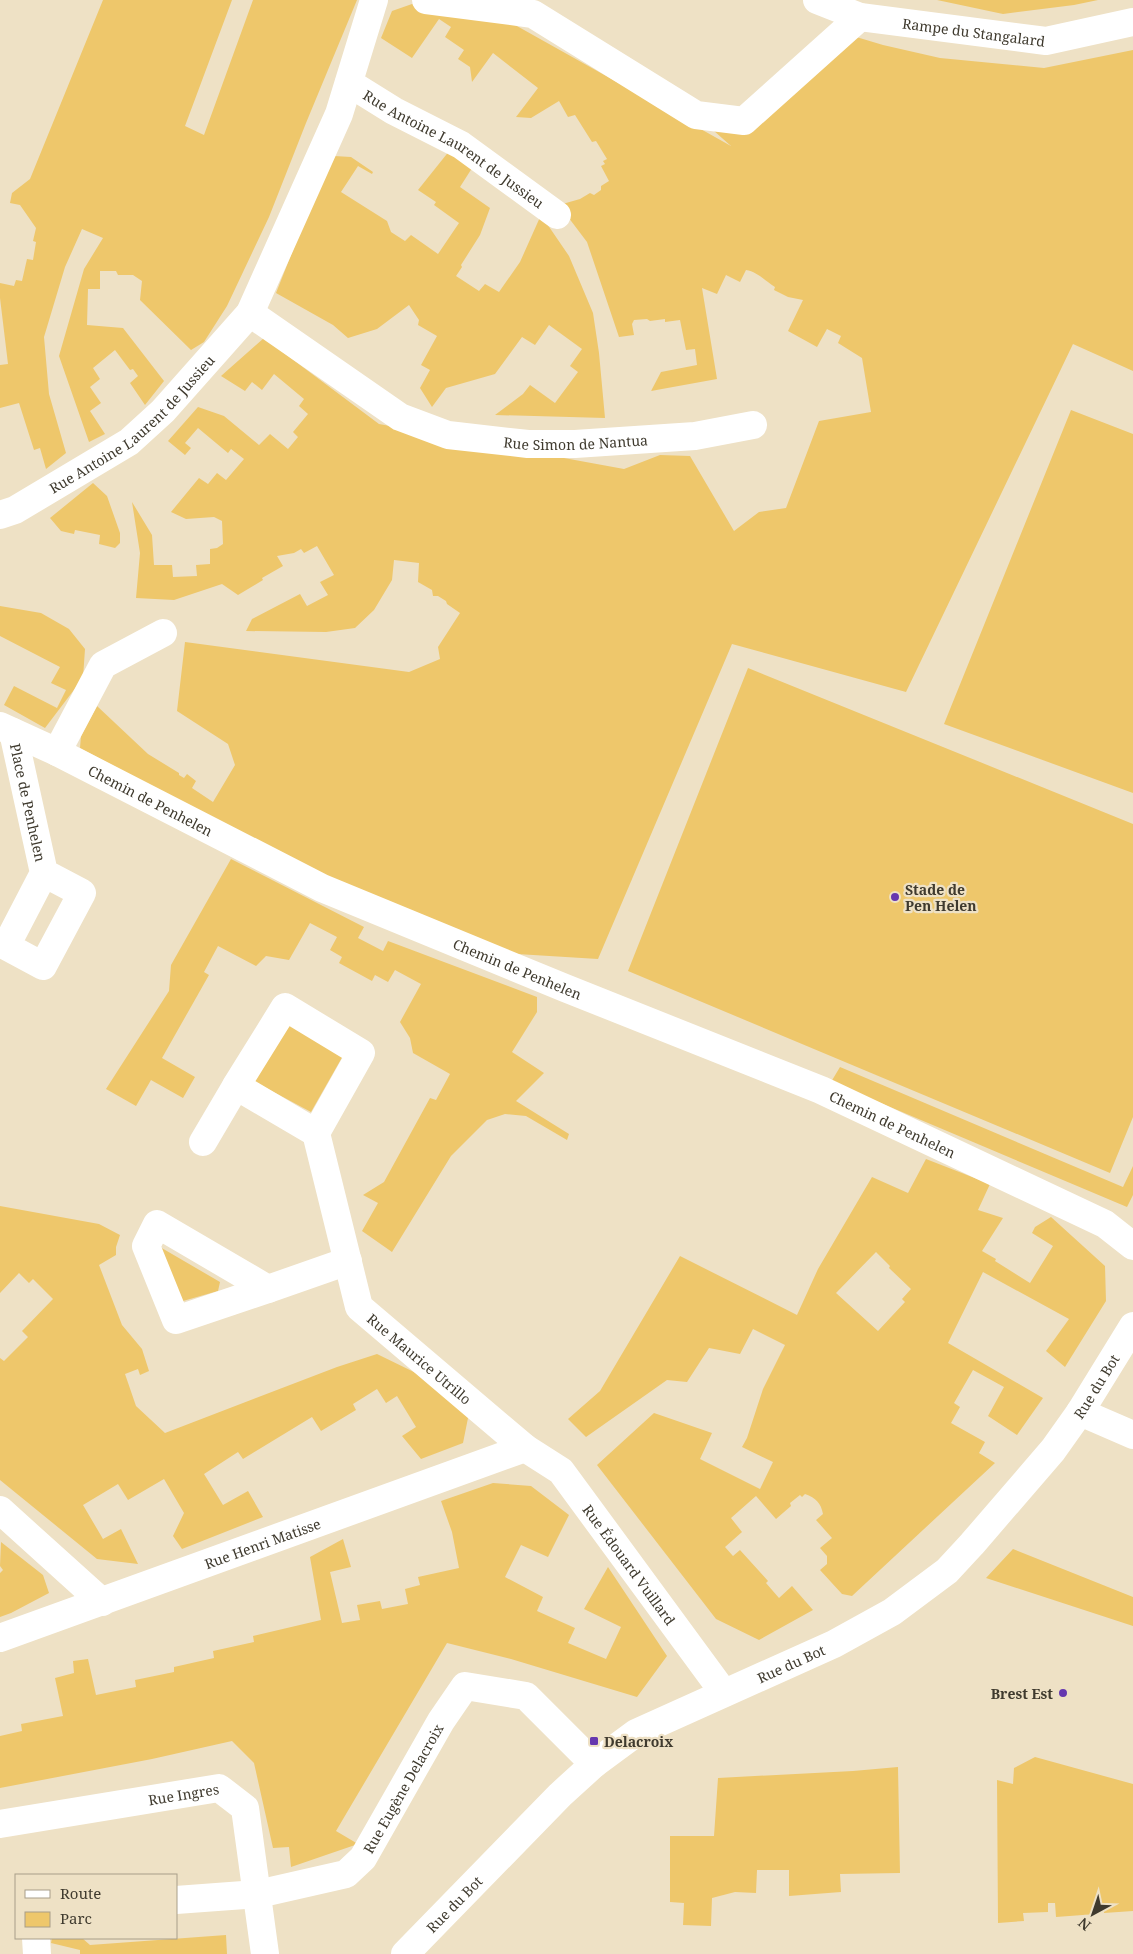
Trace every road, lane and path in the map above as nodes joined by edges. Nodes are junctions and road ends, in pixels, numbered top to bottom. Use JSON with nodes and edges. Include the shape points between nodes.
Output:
{"nodes":[{"id":1,"x":374,"y":0,"type":"edge"},
{"id":2,"x":426,"y":0,"type":"edge"},
{"id":3,"x":817,"y":0,"type":"edge"},
{"id":4,"x":860,"y":17,"type":"junction"},
{"id":5,"x":1133,"y":22,"type":"edge"},
{"id":6,"x":349,"y":83,"type":"junction"},
{"id":7,"x":557,"y":215,"type":"dead end"},
{"id":8,"x":250,"y":313,"type":"junction"},
{"id":9,"x":754,"y":425,"type":"dead end"},
{"id":10,"x":0,"y":515,"type":"edge"},
{"id":11,"x":163,"y":634,"type":"dead end"},
{"id":12,"x":6,"y":729,"type":"edge"},
{"id":13,"x":57,"y":752,"type":"junction"},
{"id":14,"x":44,"y":873,"type":"dead end"},
{"id":15,"x":236,"y":1086,"type":"junction"},
{"id":16,"x":316,"y":1133,"type":"junction"},
{"id":17,"x":203,"y":1142,"type":"dead end"},
{"id":18,"x":1133,"y":1246,"type":"edge"},
{"id":19,"x":348,"y":1261,"type":"junction"},
{"id":20,"x":268,"y":1289,"type":"dead end"},
{"id":21,"x":1133,"y":1326,"type":"edge"},
{"id":22,"x":1080,"y":1412,"type":"junction"},
{"id":23,"x":1133,"y":1435,"type":"edge"},
{"id":24,"x":524,"y":1448,"type":"junction"},
{"id":25,"x":0,"y":1510,"type":"edge"},
{"id":26,"x":102,"y":1602,"type":"junction"},
{"id":27,"x":0,"y":1638,"type":"edge"},
{"id":28,"x":724,"y":1693,"type":"junction"},
{"id":29,"x":594,"y":1764,"type":"junction"},
{"id":30,"x":0,"y":1824,"type":"edge"},
{"id":31,"x":258,"y":1894,"type":"junction"},
{"id":32,"x":178,"y":1900,"type":"edge"},
{"id":33,"x":36,"y":1939,"type":"edge"},
{"id":34,"x":37,"y":1954,"type":"edge"},
{"id":35,"x":265,"y":1954,"type":"edge"},
{"id":36,"x":405,"y":1954,"type":"edge"}],
"edges":[{"from":1,"to":6,"type":"street","name":"Rue Antoine Laurent de Jussieu"},
{"from":2,"to":4,"type":"street","via":[[533,14],[696,114],[744,121]]},
{"from":3,"to":4,"type":"street","name":"Rampe du Stangalard"},
{"from":4,"to":5,"type":"street","name":"Rampe du Stangalard","via":[[1046,41]]},
{"from":6,"to":7,"type":"street","name":"Rue Antoine Laurent de Jussieu","via":[[461,145]]},
{"from":6,"to":8,"type":"street","name":"Rue Antoine Laurent de Jussieu","via":[[339,114]]},
{"from":8,"to":9,"type":"street","name":"Rue Simon de Nantua","via":[[400,417],[448,435],[528,444],[616,442],[695,436]]},
{"from":8,"to":10,"type":"street","name":"Rue Antoine Laurent de Jussieu","via":[[163,411],[129,442],[16,510]]},
{"from":11,"to":13,"type":"street","via":[[103,665]]},
{"from":12,"to":13,"type":"street","name":"Chemin de Penhelen"},
{"from":12,"to":14,"type":"street","name":"Place de Penhelen"},
{"from":13,"to":18,"type":"street","name":"Chemin de Penhelen","via":[[322,888],[821,1090],[1105,1224]]},
{"from":15,"to":16,"type":"street"},
{"from":15,"to":16,"type":"street","via":[[285,1007],[361,1053]]},
{"from":15,"to":17,"type":"street"},
{"from":16,"to":19,"type":"street","name":"Rue Maurice Utrillo"},
{"from":19,"to":20,"type":"street"},
{"from":19,"to":24,"type":"street","name":"Rue Maurice Utrillo","via":[[359,1307]]},
{"from":21,"to":22,"type":"street","name":"Rue du Bot"},
{"from":22,"to":23,"type":"street"},
{"from":22,"to":28,"type":"street","name":"Rue du Bot","via":[[1053,1450],[947,1571],[892,1612],[843,1640]]},
{"from":24,"to":26,"type":"street","name":"Rue Henri Matisse"},
{"from":24,"to":28,"type":"street","name":"Rue Édouard Vuillard","via":[[560,1471]]},
{"from":25,"to":26,"type":"street"},
{"from":26,"to":27,"type":"street","name":"Rue Henri Matisse"},
{"from":28,"to":29,"type":"street","name":"Rue du Bot","via":[[636,1734]]},
{"from":29,"to":31,"type":"street","name":"Rue Eugène Delacroix","via":[[526,1696],[466,1686],[441,1721],[363,1858],[346,1874]]},
{"from":29,"to":36,"type":"street","name":"Rue du Bot"},
{"from":30,"to":31,"type":"street","name":"Rue Ingres","via":[[219,1788],[245,1808]]},
{"from":31,"to":32,"type":"street","name":"Rue Eugène Delacroix"},
{"from":31,"to":35,"type":"street","name":"Rue Ingres"},
{"from":33,"to":34,"type":"street"}]}
